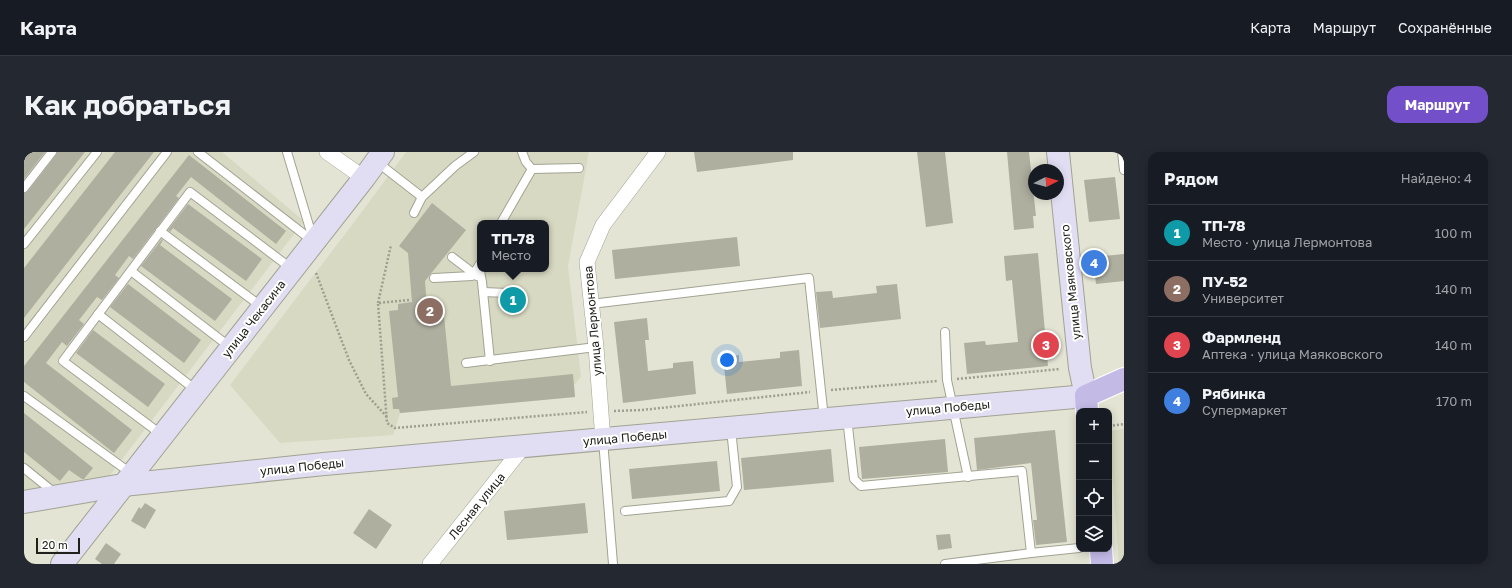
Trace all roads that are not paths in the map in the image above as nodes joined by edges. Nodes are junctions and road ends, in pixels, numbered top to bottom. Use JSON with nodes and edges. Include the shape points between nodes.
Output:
{"nodes":[{"id":1,"x":52,"y":152,"type":"edge"},
{"id":2,"x":97,"y":152,"type":"edge"},
{"id":3,"x":167,"y":152,"type":"edge"},
{"id":4,"x":198,"y":152,"type":"edge"},
{"id":5,"x":287,"y":152,"type":"edge"},
{"id":6,"x":327,"y":152,"type":"edge"},
{"id":7,"x":474,"y":152,"type":"edge"},
{"id":8,"x":522,"y":152,"type":"edge"},
{"id":9,"x":658,"y":152,"type":"edge"},
{"id":10,"x":1058,"y":152,"type":"edge"},
{"id":11,"x":1122,"y":152,"type":"edge"},
{"id":12,"x":374,"y":164,"type":"edge"},
{"id":13,"x":579,"y":168,"type":"dead end"},
{"id":14,"x":532,"y":169,"type":"junction"},
{"id":15,"x":1124,"y":170,"type":"edge"},
{"id":16,"x":24,"y":188,"type":"edge"},
{"id":17,"x":422,"y":197,"type":"junction"},
{"id":18,"x":414,"y":213,"type":"dead end"},
{"id":19,"x":503,"y":220,"type":"edge"},
{"id":20,"x":160,"y":232,"type":"junction"},
{"id":21,"x":314,"y":242,"type":"junction"},
{"id":22,"x":24,"y":244,"type":"edge"},
{"id":23,"x":452,"y":257,"type":"dead end"},
{"id":24,"x":477,"y":267,"type":"edge"},
{"id":25,"x":477,"y":268,"type":"edge"},
{"id":26,"x":293,"y":269,"type":"junction"},
{"id":27,"x":131,"y":271,"type":"junction"},
{"id":28,"x":479,"y":272,"type":"edge"},
{"id":29,"x":434,"y":278,"type":"dead end"},
{"id":30,"x":482,"y":292,"type":"junction"},
{"id":31,"x":508,"y":293,"type":"dead end"},
{"id":32,"x":591,"y":304,"type":"junction"},
{"id":33,"x":263,"y":308,"type":"junction"},
{"id":34,"x":98,"y":314,"type":"junction"},
{"id":35,"x":945,"y":332,"type":"dead end"},
{"id":36,"x":24,"y":337,"type":"edge"},
{"id":37,"x":596,"y":347,"type":"junction"},
{"id":38,"x":231,"y":348,"type":"junction"},
{"id":39,"x":490,"y":361,"type":"junction"},
{"id":40,"x":466,"y":363,"type":"dead end"},
{"id":41,"x":1124,"y":379,"type":"edge"},
{"id":42,"x":197,"y":391,"type":"junction"},
{"id":43,"x":24,"y":396,"type":"edge"},
{"id":44,"x":1087,"y":403,"type":"edge"},
{"id":45,"x":952,"y":408,"type":"junction"},
{"id":46,"x":847,"y":416,"type":"junction"},
{"id":47,"x":824,"y":419,"type":"junction"},
{"id":48,"x":731,"y":428,"type":"junction"},
{"id":49,"x":163,"y":436,"type":"junction"},
{"id":50,"x":603,"y":440,"type":"junction"},
{"id":51,"x":524,"y":447,"type":"junction"},
{"id":52,"x":24,"y":468,"type":"edge"},
{"id":53,"x":968,"y":477,"type":"junction"},
{"id":54,"x":128,"y":480,"type":"junction"},
{"id":55,"x":59,"y":496,"type":"junction"},
{"id":56,"x":24,"y":502,"type":"edge"},
{"id":57,"x":625,"y":511,"type":"dead end"},
{"id":58,"x":1076,"y":548,"type":"edge"},
{"id":59,"x":1101,"y":552,"type":"edge"},
{"id":60,"x":1031,"y":553,"type":"junction"},
{"id":61,"x":436,"y":561,"type":"edge"},
{"id":62,"x":62,"y":564,"type":"edge"},
{"id":63,"x":613,"y":564,"type":"edge"},
{"id":64,"x":944,"y":564,"type":"edge"},
{"id":65,"x":1102,"y":564,"type":"edge"}],
"edges":[{"from":1,"to":16,"type":"lane"},
{"from":2,"to":22,"type":"lane"},
{"from":3,"to":36,"type":"lane"},
{"from":4,"to":21,"type":"lane"},
{"from":5,"to":21,"type":"lane"},
{"from":6,"to":12,"type":"street"},
{"from":7,"to":17,"type":"lane"},
{"from":8,"to":14,"type":"lane"},
{"from":9,"to":32,"type":"street","name":"улица Лермонтова","via":[[603,224],[587,262]]},
{"from":10,"to":44,"type":"street","name":"улица Маяковского","via":[[1080,368]]},
{"from":11,"to":15,"type":"lane"},
{"from":12,"to":17,"type":"lane"},
{"from":12,"to":21,"type":"street","name":"улица Чекасина"},
{"from":13,"to":14,"type":"lane"},
{"from":14,"to":19,"type":"lane"},
{"from":17,"to":18,"type":"lane"},
{"from":20,"to":26,"type":"lane","via":[[190,192]]},
{"from":20,"to":27,"type":"lane"},
{"from":20,"to":33,"type":"lane"},
{"from":21,"to":26,"type":"street","name":"улица Чекасина"},
{"from":23,"to":24,"type":"lane"},
{"from":25,"to":29,"type":"lane","via":[[472,276]]},
{"from":26,"to":33,"type":"street","name":"улица Чекасина"},
{"from":27,"to":34,"type":"lane"},
{"from":27,"to":38,"type":"lane"},
{"from":28,"to":30,"type":"lane"},
{"from":30,"to":31,"type":"lane"},
{"from":30,"to":39,"type":"lane"},
{"from":32,"to":37,"type":"street","name":"улица Лермонтова"},
{"from":32,"to":47,"type":"lane","via":[[809,278]]},
{"from":33,"to":38,"type":"street","name":"улица Чекасина"},
{"from":34,"to":42,"type":"lane"},
{"from":34,"to":49,"type":"lane","via":[[63,361]]},
{"from":35,"to":45,"type":"lane","via":[[946,380]]},
{"from":37,"to":39,"type":"lane"},
{"from":37,"to":50,"type":"street","name":"улица Лермонтова"},
{"from":38,"to":42,"type":"street","name":"улица Чекасина"},
{"from":39,"to":40,"type":"lane"},
{"from":41,"to":44,"type":"main road","name":"улица Победы"},
{"from":42,"to":49,"type":"street","name":"улица Чекасина"},
{"from":43,"to":54,"type":"lane"},
{"from":44,"to":45,"type":"street","name":"улица Победы"},
{"from":45,"to":46,"type":"street","name":"улица Победы"},
{"from":45,"to":53,"type":"lane"},
{"from":46,"to":47,"type":"street","name":"улица Победы"},
{"from":46,"to":53,"type":"lane","via":[[854,479],[861,486]]},
{"from":47,"to":48,"type":"street","name":"улица Победы"},
{"from":48,"to":50,"type":"street","name":"улица Победы"},
{"from":48,"to":57,"type":"lane","via":[[737,488],[729,501]]},
{"from":49,"to":54,"type":"street","name":"улица Чекасина"},
{"from":50,"to":51,"type":"street","name":"улица Победы"},
{"from":50,"to":63,"type":"lane"},
{"from":51,"to":54,"type":"street","name":"улица Победы"},
{"from":51,"to":61,"type":"street","name":"Лесная улица"},
{"from":52,"to":55,"type":"lane"},
{"from":53,"to":60,"type":"lane","via":[[1022,471]]},
{"from":54,"to":55,"type":"street","name":"улица Победы"},
{"from":54,"to":62,"type":"street","name":"улица Чекасина"},
{"from":55,"to":56,"type":"street","name":"улица Победы"},
{"from":58,"to":60,"type":"lane"},
{"from":59,"to":65,"type":"main road"},
{"from":60,"to":64,"type":"lane"}]}
